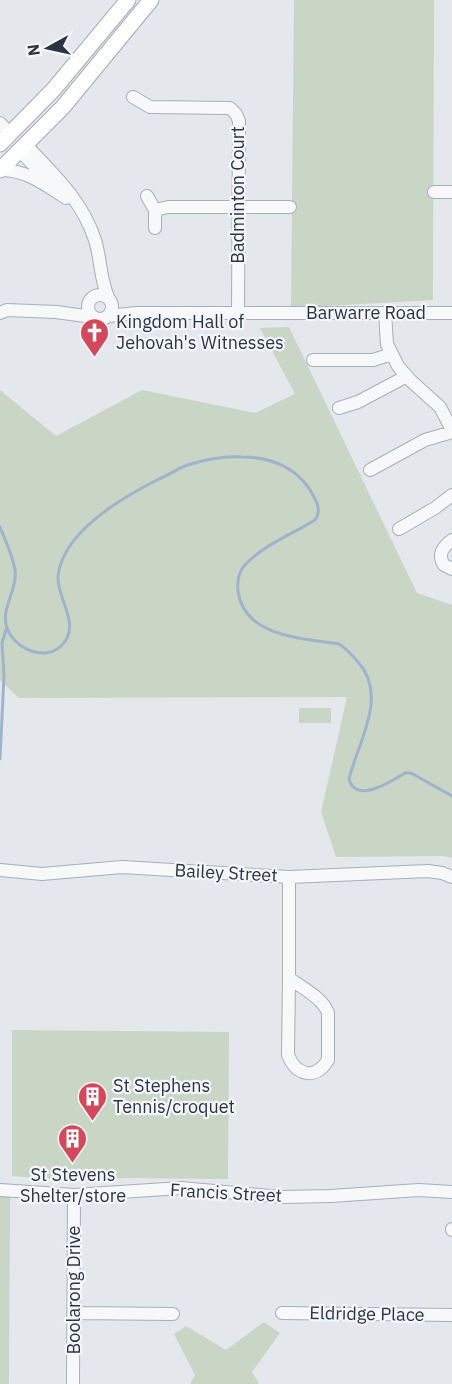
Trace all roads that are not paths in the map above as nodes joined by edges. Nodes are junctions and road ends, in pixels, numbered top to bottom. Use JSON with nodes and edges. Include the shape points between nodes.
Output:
{"nodes":[{"id":1,"x":128,"y":0,"type":"edge"},
{"id":2,"x":151,"y":0,"type":"edge"},
{"id":3,"x":133,"y":97,"type":"dead end"},
{"id":4,"x":3,"y":134,"type":"edge"},
{"id":5,"x":23,"y":148,"type":"junction"},
{"id":6,"x":0,"y":170,"type":"edge"},
{"id":7,"x":434,"y":192,"type":"dead end"},
{"id":8,"x":452,"y":192,"type":"edge"},
{"id":9,"x":147,"y":196,"type":"dead end"},
{"id":10,"x":66,"y":198,"type":"junction"},
{"id":11,"x":238,"y":207,"type":"junction"},
{"id":12,"x":290,"y":207,"type":"dead end"},
{"id":13,"x":155,"y":210,"type":"junction"},
{"id":14,"x":90,"y":228,"type":"junction"},
{"id":15,"x":155,"y":228,"type":"dead end"},
{"id":16,"x":99,"y":253,"type":"junction"},
{"id":17,"x":91,"y":300,"type":"junction"},
{"id":18,"x":110,"y":300,"type":"junction"},
{"id":19,"x":56,"y":312,"type":"junction"},
{"id":20,"x":136,"y":312,"type":"junction"},
{"id":21,"x":0,"y":313,"type":"edge"},
{"id":22,"x":238,"y":313,"type":"junction"},
{"id":23,"x":389,"y":313,"type":"junction"},
{"id":24,"x":452,"y":313,"type":"edge"},
{"id":25,"x":108,"y":316,"type":"junction"},
{"id":26,"x":93,"y":317,"type":"junction"},
{"id":27,"x":392,"y":354,"type":"junction"},
{"id":28,"x":313,"y":360,"type":"dead end"},
{"id":29,"x":407,"y":376,"type":"junction"},
{"id":30,"x":430,"y":398,"type":"junction"},
{"id":31,"x":339,"y":408,"type":"dead end"},
{"id":32,"x":452,"y":410,"type":"edge"},
{"id":33,"x":452,"y":431,"type":"edge"},
{"id":34,"x":370,"y":470,"type":"dead end"},
{"id":35,"x":452,"y":495,"type":"edge"},
{"id":36,"x":399,"y":529,"type":"dead end"},
{"id":37,"x":452,"y":540,"type":"edge"},
{"id":38,"x":452,"y":569,"type":"edge"},
{"id":39,"x":0,"y":870,"type":"edge"},
{"id":40,"x":289,"y":877,"type":"junction"},
{"id":41,"x":452,"y":877,"type":"edge"},
{"id":42,"x":289,"y":978,"type":"junction"},
{"id":43,"x":0,"y":1190,"type":"edge"},
{"id":44,"x":452,"y":1192,"type":"edge"},
{"id":45,"x":74,"y":1195,"type":"junction"},
{"id":46,"x":74,"y":1313,"type":"junction"},
{"id":47,"x":282,"y":1313,"type":"dead end"},
{"id":48,"x":173,"y":1314,"type":"dead end"},
{"id":49,"x":452,"y":1315,"type":"edge"},
{"id":50,"x":73,"y":1384,"type":"edge"}],
"edges":[{"from":1,"to":4,"type":"main road","via":[[54,89]]},
{"from":2,"to":5,"type":"main road","via":[[63,107]]},
{"from":3,"to":11,"type":"street","name":"Badminton Court","via":[[150,107],[231,108],[239,121]]},
{"from":4,"to":5,"type":"main road"},
{"from":5,"to":6,"type":"main road"},
{"from":5,"to":10,"type":"street"},
{"from":5,"to":14,"type":"street","via":[[74,197]]},
{"from":6,"to":10,"type":"street","via":[[15,170]]},
{"from":7,"to":8,"type":"street"},
{"from":9,"to":13,"type":"street"},
{"from":10,"to":14,"type":"street"},
{"from":11,"to":12,"type":"street"},
{"from":11,"to":13,"type":"street"},
{"from":11,"to":22,"type":"street","name":"Badminton Court"},
{"from":13,"to":15,"type":"street"},
{"from":14,"to":16,"type":"street"},
{"from":16,"to":17,"type":"street"},
{"from":16,"to":18,"type":"street"},
{"from":17,"to":18,"type":"street","via":[[104,295]]},
{"from":17,"to":19,"type":"street","via":[[76,309]]},
{"from":17,"to":26,"type":"street","via":[[89,310]]},
{"from":18,"to":20,"type":"street","name":"Barwarre Road","via":[[122,309]]},
{"from":18,"to":25,"type":"street","via":[[112,309]]},
{"from":19,"to":21,"type":"street"},
{"from":19,"to":26,"type":"street"},
{"from":20,"to":22,"type":"street","name":"Barwarre Road"},
{"from":20,"to":25,"type":"street","name":"Barwarre Road"},
{"from":22,"to":23,"type":"street","name":"Barwarre Road"},
{"from":23,"to":24,"type":"street","name":"Barwarre Road"},
{"from":23,"to":27,"type":"street","via":[[387,341]]},
{"from":25,"to":26,"type":"street"},
{"from":27,"to":28,"type":"street","via":[[373,360]]},
{"from":27,"to":29,"type":"street"},
{"from":29,"to":30,"type":"street"},
{"from":29,"to":31,"type":"street"},
{"from":30,"to":32,"type":"street"},
{"from":30,"to":33,"type":"street","via":[[444,413]]},
{"from":33,"to":34,"type":"street","via":[[425,440]]},
{"from":35,"to":36,"type":"street"},
{"from":37,"to":38,"type":"street","via":[[440,555],[443,564]]},
{"from":39,"to":40,"type":"street","name":"Bailey Street","via":[[42,874],[122,867]]},
{"from":40,"to":41,"type":"street","name":"Bailey Street","via":[[428,871]]},
{"from":40,"to":42,"type":"street"},
{"from":42,"to":42,"type":"street","via":[[321,1001],[328,1013],[328,1060],[316,1071],[299,1071],[288,1055]]},
{"from":43,"to":45,"type":"street","name":"Francis Street"},
{"from":44,"to":45,"type":"street","name":"Francis Street","via":[[282,1197],[181,1188]]},
{"from":45,"to":46,"type":"street","name":"Boolarong Drive"},
{"from":46,"to":48,"type":"street"},
{"from":46,"to":50,"type":"street","name":"Boolarong Drive"},
{"from":47,"to":49,"type":"street","name":"Eldridge Place"}]}
